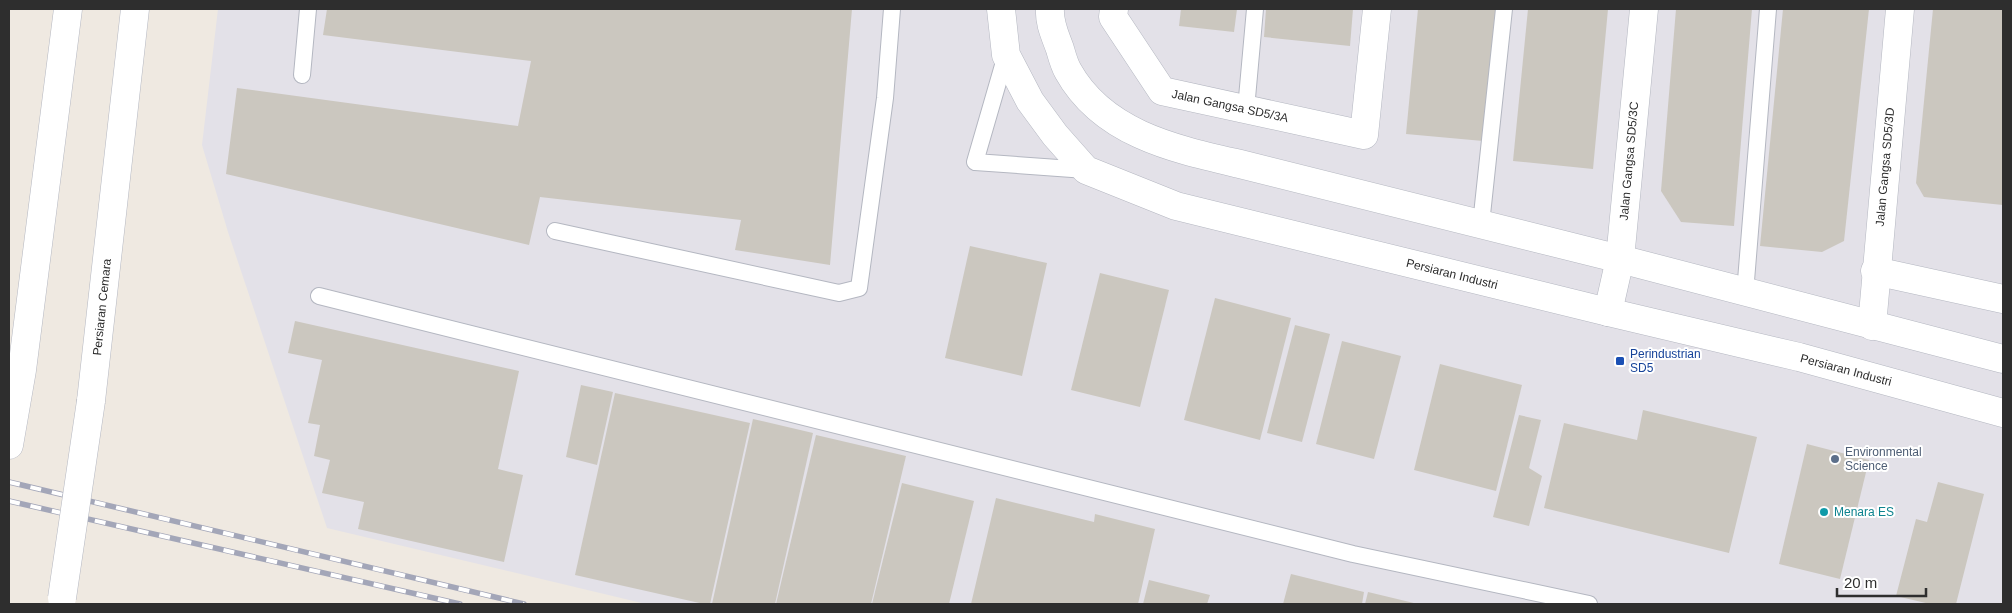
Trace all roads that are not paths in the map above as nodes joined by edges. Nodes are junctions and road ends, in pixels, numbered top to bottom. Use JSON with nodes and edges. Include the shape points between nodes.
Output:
{"nodes":[{"id":1,"x":68,"y":9,"type":"edge"},
{"id":2,"x":135,"y":9,"type":"edge"},
{"id":3,"x":308,"y":9,"type":"edge"},
{"id":4,"x":892,"y":9,"type":"edge"},
{"id":5,"x":1001,"y":9,"type":"edge"},
{"id":6,"x":1050,"y":9,"type":"edge"},
{"id":7,"x":1114,"y":9,"type":"edge"},
{"id":8,"x":1255,"y":9,"type":"edge"},
{"id":9,"x":1377,"y":9,"type":"edge"},
{"id":10,"x":1504,"y":9,"type":"edge"},
{"id":11,"x":1644,"y":9,"type":"edge"},
{"id":12,"x":1768,"y":9,"type":"edge"},
{"id":13,"x":1900,"y":9,"type":"edge"},
{"id":14,"x":1006,"y":54,"type":"junction"},
{"id":15,"x":302,"y":75,"type":"dead end"},
{"id":16,"x":1246,"y":109,"type":"junction"},
{"id":17,"x":1086,"y":170,"type":"junction"},
{"id":18,"x":1481,"y":224,"type":"junction"},
{"id":19,"x":556,"y":231,"type":"dead end"},
{"id":20,"x":1620,"y":259,"type":"junction"},
{"id":21,"x":1875,"y":271,"type":"junction"},
{"id":22,"x":1745,"y":293,"type":"junction"},
{"id":23,"x":319,"y":296,"type":"dead end"},
{"id":24,"x":2003,"y":299,"type":"edge"},
{"id":25,"x":1608,"y":312,"type":"junction"},
{"id":26,"x":1872,"y":326,"type":"junction"},
{"id":27,"x":2003,"y":359,"type":"edge"},
{"id":28,"x":2003,"y":414,"type":"edge"},
{"id":29,"x":9,"y":445,"type":"edge"},
{"id":30,"x":61,"y":601,"type":"edge"},
{"id":31,"x":1589,"y":604,"type":"edge"}],
"edges":[{"from":1,"to":29,"type":"street","via":[[22,370]]},
{"from":2,"to":30,"type":"street","name":"Persiaran Cemara","bridge":true,"via":[[91,401]]},
{"from":3,"to":15,"type":"lane"},
{"from":4,"to":19,"type":"lane","via":[[885,98],[859,288],[839,293]]},
{"from":5,"to":14,"type":"street","name":"Persiaran Industri"},
{"from":6,"to":18,"type":"street","via":[[1049,19],[1067,70],[1088,99],[1121,126],[1181,150]]},
{"from":7,"to":16,"type":"street","name":"Jalan Gangsa SD5/3A","via":[[1113,17],[1162,91]]},
{"from":8,"to":16,"type":"lane"},
{"from":9,"to":16,"type":"street","name":"Jalan Gangsa SD5/3A","via":[[1364,135]]},
{"from":10,"to":18,"type":"lane"},
{"from":11,"to":20,"type":"street","name":"Jalan Gangsa SD5/3C"},
{"from":12,"to":22,"type":"lane"},
{"from":13,"to":21,"type":"street","name":"Jalan Gangsa SD5/3D"},
{"from":14,"to":17,"type":"street","name":"Persiaran Industri","via":[[1030,101]]},
{"from":14,"to":17,"type":"lane","via":[[975,162]]},
{"from":17,"to":25,"type":"street","name":"Persiaran Industri","via":[[1176,206]]},
{"from":18,"to":20,"type":"street"},
{"from":20,"to":22,"type":"street"},
{"from":20,"to":25,"type":"street","name":"Jalan Gangsa SD5/3C"},
{"from":21,"to":24,"type":"street"},
{"from":21,"to":26,"type":"street","name":"Jalan Gangsa SD5/3D"},
{"from":22,"to":26,"type":"street"},
{"from":23,"to":31,"type":"lane","via":[[1353,554]]},
{"from":25,"to":28,"type":"street","name":"Persiaran Industri","via":[[1799,357]]},
{"from":26,"to":27,"type":"street"}]}
